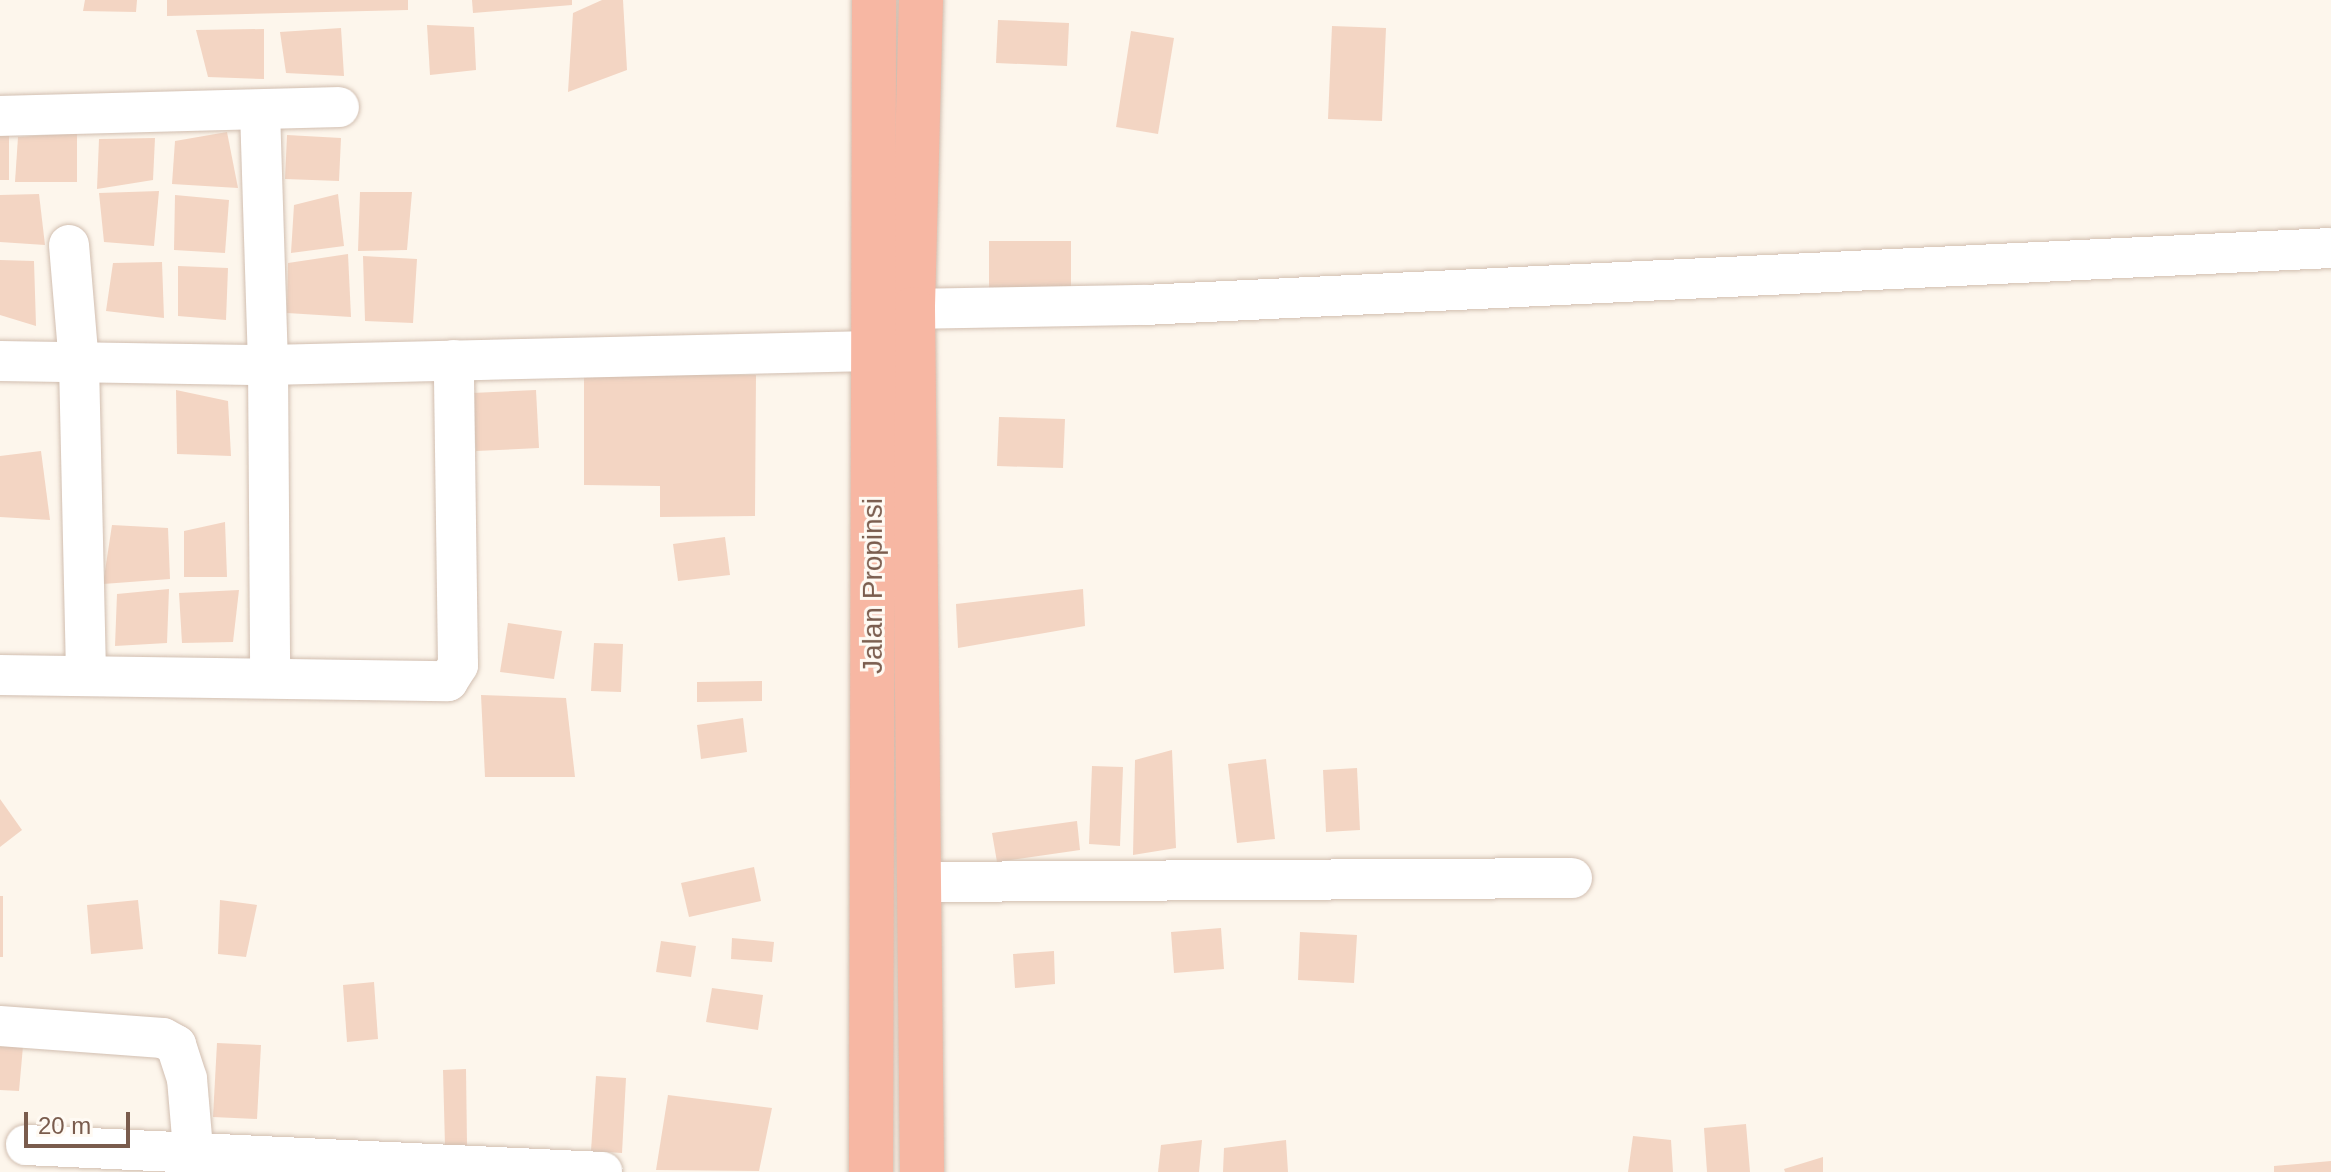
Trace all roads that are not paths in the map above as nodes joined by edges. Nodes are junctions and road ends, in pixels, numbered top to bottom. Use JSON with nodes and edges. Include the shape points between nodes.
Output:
{"nodes":[{"id":1,"x":874,"y":0,"type":"edge"},
{"id":2,"x":921,"y":0,"type":"edge"},
{"id":3,"x":339,"y":107,"type":"dead end"},
{"id":4,"x":260,"y":110,"type":"junction"},
{"id":5,"x":0,"y":116,"type":"edge"},
{"id":6,"x":69,"y":245,"type":"dead end"},
{"id":7,"x":2331,"y":248,"type":"edge"},
{"id":8,"x":913,"y":309,"type":"junction"},
{"id":9,"x":872,"y":351,"type":"junction"},
{"id":10,"x":454,"y":360,"type":"junction"},
{"id":11,"x":0,"y":361,"type":"edge"},
{"id":12,"x":79,"y":364,"type":"junction"},
{"id":13,"x":268,"y":365,"type":"junction"},
{"id":14,"x":86,"y":673,"type":"junction"},
{"id":15,"x":0,"y":675,"type":"edge"},
{"id":16,"x":270,"y":676,"type":"junction"},
{"id":17,"x":1572,"y":878,"type":"dead end"},
{"id":18,"x":922,"y":882,"type":"junction"},
{"id":19,"x":0,"y":1026,"type":"edge"},
{"id":20,"x":26,"y":1145,"type":"dead end"},
{"id":21,"x":195,"y":1163,"type":"edge"},
{"id":22,"x":602,"y":1172,"type":"edge"},
{"id":23,"x":871,"y":1172,"type":"edge"},
{"id":24,"x":922,"y":1172,"type":"edge"}],
"edges":[{"from":1,"to":9,"type":"highway","name":"Jalan Propinsi"},
{"from":2,"to":8,"type":"highway"},
{"from":3,"to":4,"type":"street"},
{"from":4,"to":5,"type":"street"},
{"from":4,"to":13,"type":"street"},
{"from":6,"to":12,"type":"street"},
{"from":7,"to":8,"type":"street","via":[[1144,305]]},
{"from":8,"to":18,"type":"highway"},
{"from":9,"to":10,"type":"street"},
{"from":9,"to":23,"type":"highway","name":"Jalan Propinsi"},
{"from":10,"to":13,"type":"street"},
{"from":10,"to":16,"type":"street","via":[[457,670],[448,681],[434,684]]},
{"from":11,"to":12,"type":"street"},
{"from":12,"to":13,"type":"street"},
{"from":12,"to":14,"type":"street"},
{"from":13,"to":16,"type":"street"},
{"from":14,"to":15,"type":"street"},
{"from":14,"to":16,"type":"street"},
{"from":17,"to":18,"type":"street"},
{"from":18,"to":24,"type":"highway"},
{"from":19,"to":21,"type":"street","via":[[163,1038],[176,1045],[187,1079]]},
{"from":20,"to":21,"type":"street"},
{"from":21,"to":22,"type":"street"}]}
